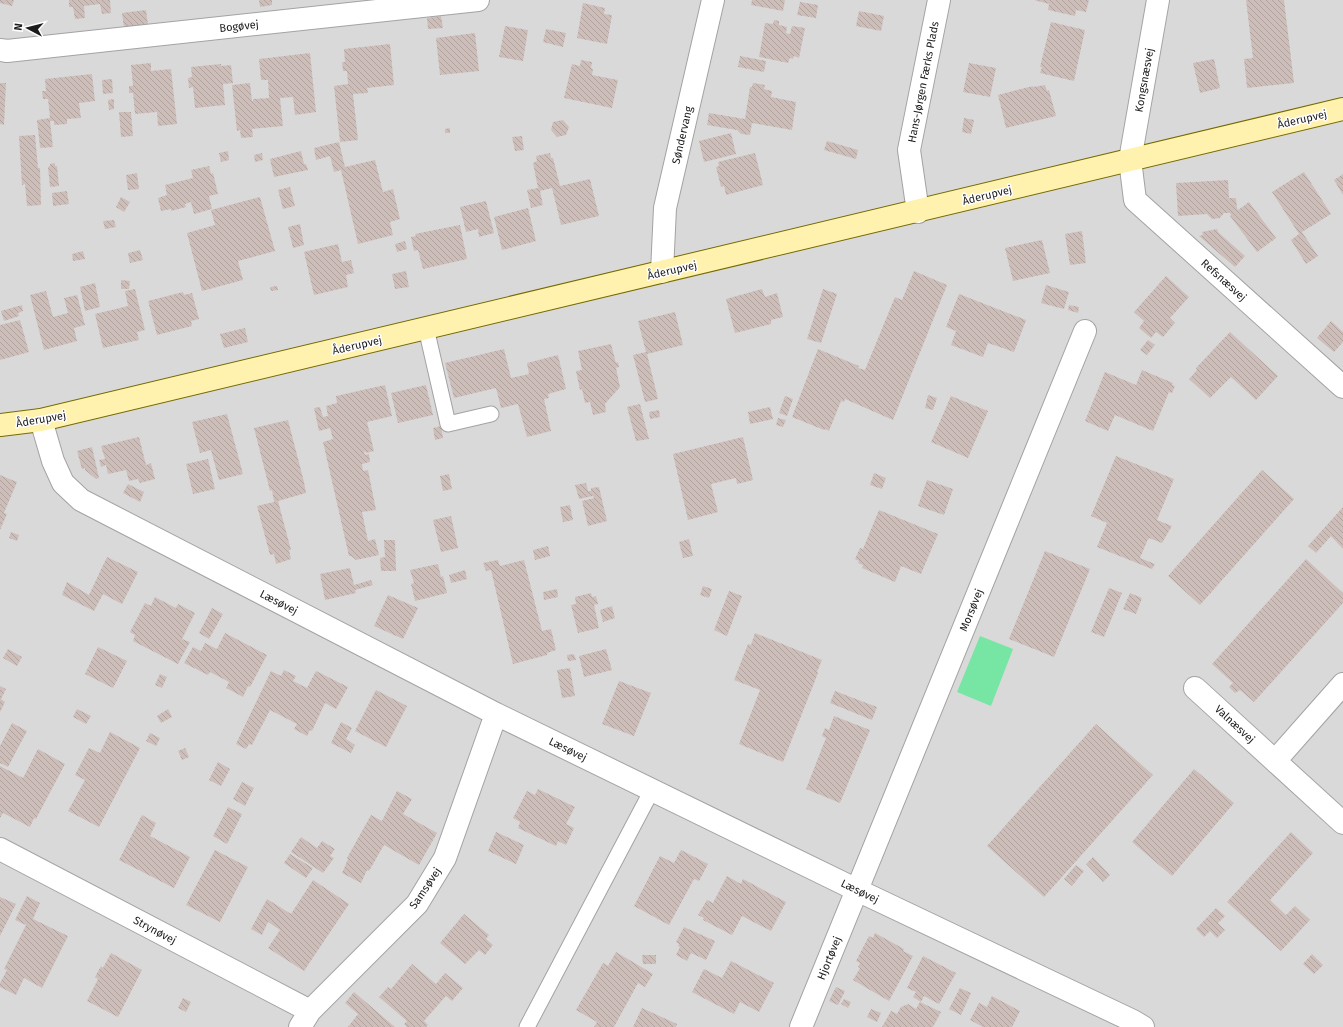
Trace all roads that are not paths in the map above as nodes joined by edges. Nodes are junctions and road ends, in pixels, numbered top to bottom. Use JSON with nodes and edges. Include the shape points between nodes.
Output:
{"nodes":[{"id":1,"x":478,"y":0,"type":"edge"},
{"id":2,"x":713,"y":0,"type":"edge"},
{"id":3,"x":939,"y":0,"type":"edge"},
{"id":4,"x":1158,"y":0,"type":"edge"},
{"id":5,"x":0,"y":50,"type":"edge"},
{"id":6,"x":1343,"y":109,"type":"edge"},
{"id":7,"x":1130,"y":160,"type":"junction"},
{"id":8,"x":918,"y":212,"type":"junction"},
{"id":9,"x":662,"y":272,"type":"junction"},
{"id":10,"x":426,"y":328,"type":"junction"},
{"id":11,"x":1085,"y":331,"type":"dead end"},
{"id":12,"x":1343,"y":388,"type":"edge"},
{"id":13,"x":491,"y":414,"type":"dead end"},
{"id":14,"x":41,"y":420,"type":"junction"},
{"id":15,"x":0,"y":425,"type":"edge"},
{"id":16,"x":1343,"y":684,"type":"edge"},
{"id":17,"x":1195,"y":688,"type":"dead end"},
{"id":18,"x":496,"y":714,"type":"junction"},
{"id":19,"x":1275,"y":761,"type":"junction"},
{"id":20,"x":652,"y":790,"type":"junction"},
{"id":21,"x":1343,"y":823,"type":"edge"},
{"id":22,"x":0,"y":849,"type":"edge"},
{"id":23,"x":856,"y":890,"type":"junction"},
{"id":24,"x":305,"y":1019,"type":"edge"},
{"id":25,"x":527,"y":1027,"type":"edge"},
{"id":26,"x":801,"y":1027,"type":"edge"},
{"id":27,"x":1143,"y":1027,"type":"edge"}],
"edges":[{"from":1,"to":5,"type":"street","name":"Bogøvej"},
{"from":2,"to":9,"type":"street","name":"Søndervang","via":[[665,208]]},
{"from":3,"to":8,"type":"street","name":"Hans-Jørgen Færks Plads","via":[[909,150]]},
{"from":4,"to":7,"type":"street","name":"Kongsnæsvej"},
{"from":6,"to":7,"type":"street","name":"Åderupvej"},
{"from":7,"to":8,"type":"street","name":"Åderupvej"},
{"from":7,"to":12,"type":"street","name":"Refsnæsvej","via":[[1135,200]]},
{"from":8,"to":9,"type":"street","name":"Åderupvej"},
{"from":9,"to":10,"type":"street","name":"Åderupvej"},
{"from":10,"to":13,"type":"lane","via":[[448,424]]},
{"from":10,"to":14,"type":"street","name":"Åderupvej"},
{"from":11,"to":23,"type":"street","name":"Morsøvej"},
{"from":14,"to":15,"type":"street","name":"Åderupvej"},
{"from":14,"to":18,"type":"street","name":"Læsøvej","via":[[53,461],[63,483],[81,500]]},
{"from":16,"to":19,"type":"street"},
{"from":17,"to":19,"type":"street","name":"Valnæsvej"},
{"from":18,"to":20,"type":"street","name":"Læsøvej"},
{"from":18,"to":24,"type":"street","name":"Samsøvej","via":[[445,858],[417,904]]},
{"from":19,"to":21,"type":"street","name":"Valnæsvej"},
{"from":20,"to":23,"type":"street","name":"Læsøvej"},
{"from":20,"to":25,"type":"lane"},
{"from":22,"to":24,"type":"street","name":"Strynøvej"},
{"from":23,"to":26,"type":"street","name":"Hjortøvej"},
{"from":23,"to":27,"type":"street","name":"Læsøvej","via":[[1133,1020]]}]}
